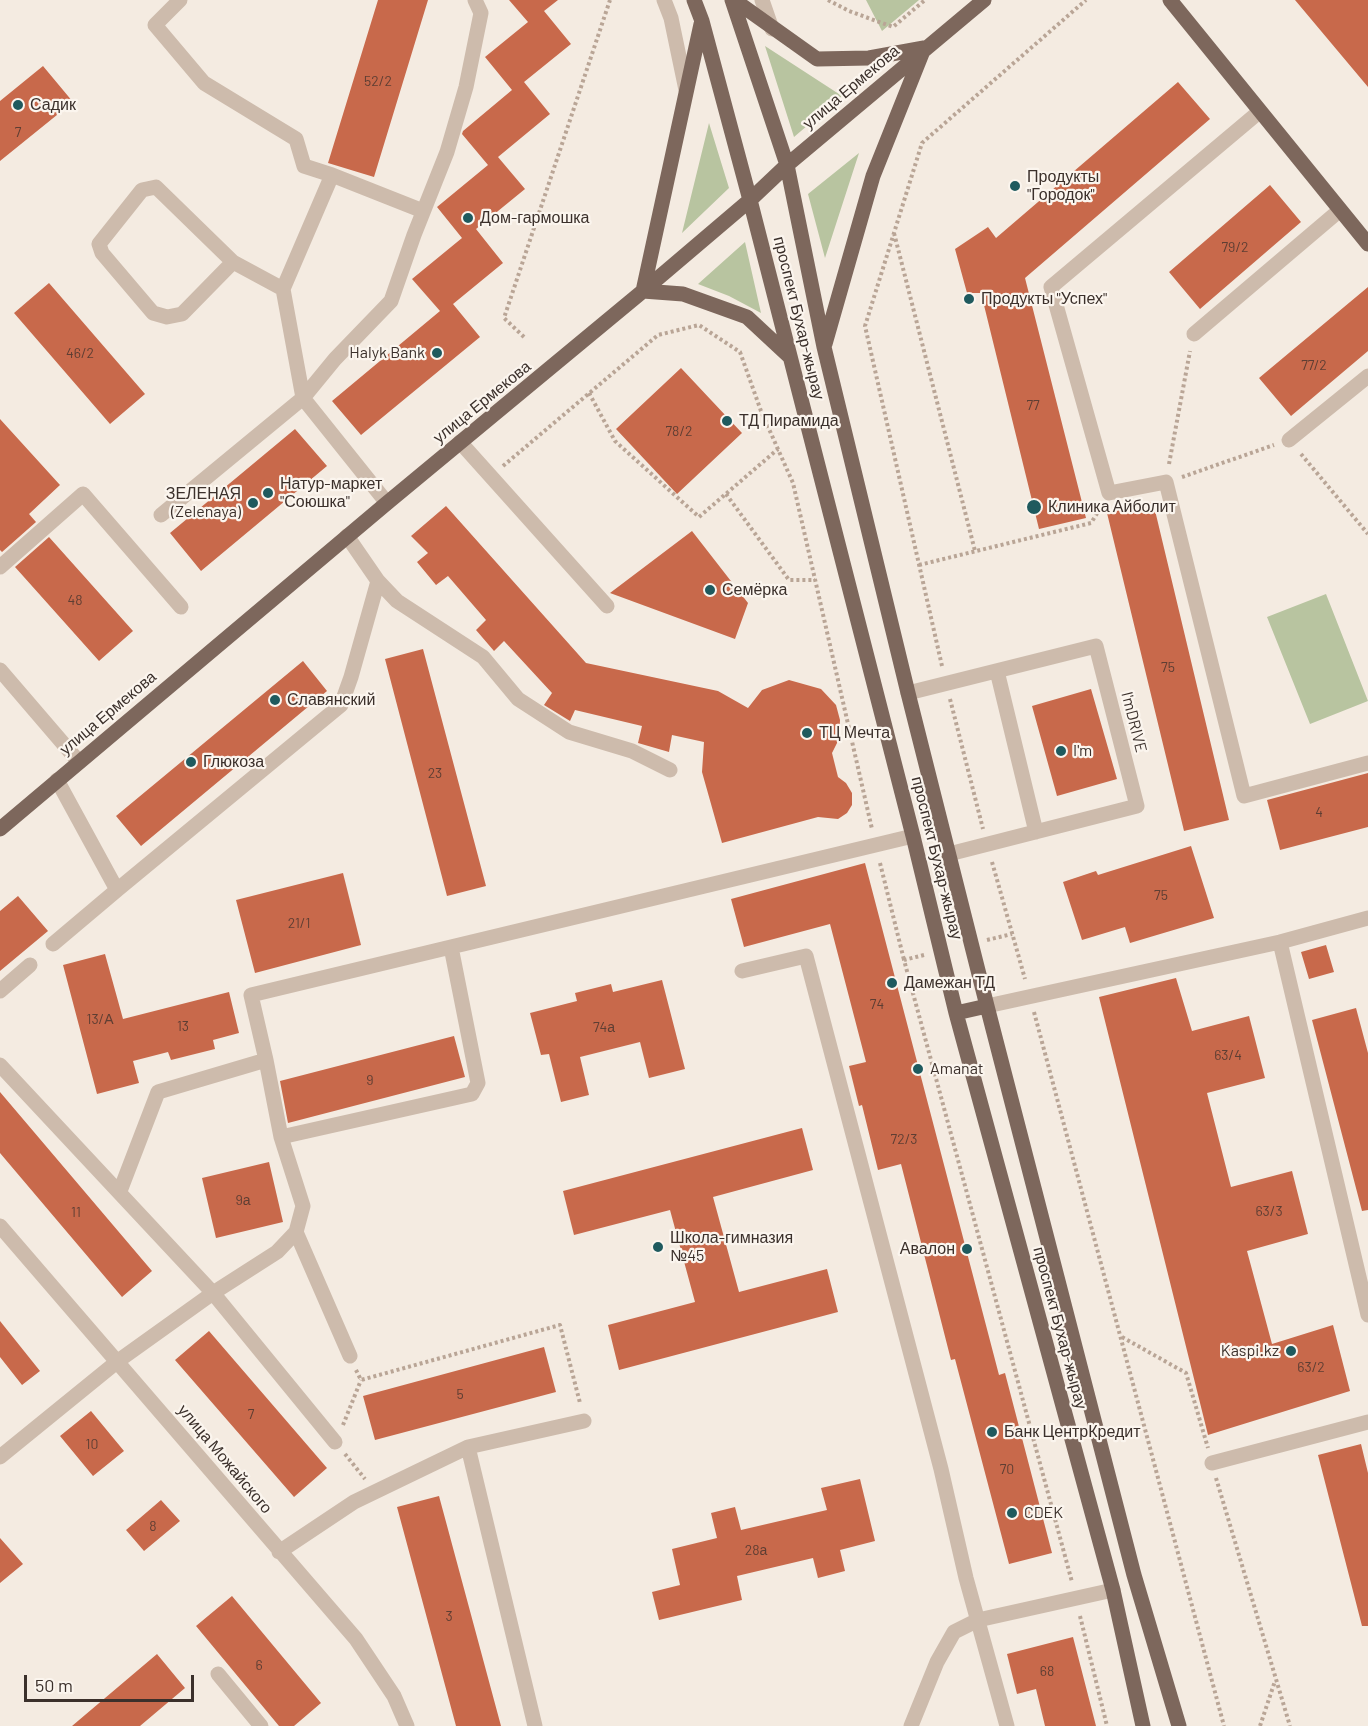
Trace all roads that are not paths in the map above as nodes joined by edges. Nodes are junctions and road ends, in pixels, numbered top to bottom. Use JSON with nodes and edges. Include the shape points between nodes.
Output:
{"nodes":[{"id":1,"x":180,"y":0,"type":"edge"},
{"id":2,"x":475,"y":0,"type":"edge"},
{"id":3,"x":664,"y":0,"type":"edge"},
{"id":4,"x":686,"y":0,"type":"edge"},
{"id":5,"x":694,"y":0,"type":"edge"},
{"id":6,"x":733,"y":0,"type":"edge"},
{"id":7,"x":762,"y":0,"type":"edge"},
{"id":8,"x":984,"y":0,"type":"edge"},
{"id":9,"x":1170,"y":0,"type":"edge"},
{"id":10,"x":702,"y":21,"type":"junction"},
{"id":11,"x":772,"y":29,"type":"junction"},
{"id":12,"x":924,"y":48,"type":"junction"},
{"id":13,"x":686,"y":90,"type":"junction"},
{"id":14,"x":1259,"y":112,"type":"junction"},
{"id":15,"x":788,"y":165,"type":"junction"},
{"id":16,"x":332,"y":175,"type":"junction"},
{"id":17,"x":750,"y":200,"type":"junction"},
{"id":18,"x":1340,"y":210,"type":"junction"},
{"id":19,"x":423,"y":211,"type":"junction"},
{"id":20,"x":1368,"y":243,"type":"edge"},
{"id":21,"x":233,"y":262,"type":"junction"},
{"id":22,"x":283,"y":289,"type":"junction"},
{"id":23,"x":643,"y":291,"type":"junction"},
{"id":24,"x":1194,"y":334,"type":"road end"},
{"id":25,"x":824,"y":347,"type":"junction"},
{"id":26,"x":790,"y":357,"type":"junction"},
{"id":27,"x":1368,"y":376,"type":"edge"},
{"id":28,"x":303,"y":398,"type":"junction"},
{"id":29,"x":1289,"y":440,"type":"road end"},
{"id":30,"x":460,"y":442,"type":"junction"},
{"id":31,"x":387,"y":503,"type":"junction"},
{"id":32,"x":161,"y":516,"type":"dead end"},
{"id":33,"x":347,"y":536,"type":"junction"},
{"id":34,"x":0,"y":567,"type":"edge"},
{"id":35,"x":378,"y":581,"type":"junction"},
{"id":36,"x":608,"y":606,"type":"dead end"},
{"id":37,"x":181,"y":607,"type":"dead end"},
{"id":38,"x":0,"y":670,"type":"edge"},
{"id":39,"x":998,"y":670,"type":"junction"},
{"id":40,"x":908,"y":693,"type":"junction"},
{"id":41,"x":79,"y":762,"type":"junction"},
{"id":42,"x":1368,"y":763,"type":"edge"},
{"id":43,"x":670,"y":770,"type":"dead end"},
{"id":44,"x":57,"y":780,"type":"junction"},
{"id":45,"x":0,"y":829,"type":"edge"},
{"id":46,"x":1036,"y":832,"type":"junction"},
{"id":47,"x":914,"y":836,"type":"junction"},
{"id":48,"x":949,"y":854,"type":"junction"},
{"id":49,"x":117,"y":890,"type":"junction"},
{"id":50,"x":1368,"y":918,"type":"edge"},
{"id":51,"x":1280,"y":942,"type":"junction"},
{"id":52,"x":54,"y":945,"type":"dead end"},
{"id":53,"x":451,"y":947,"type":"junction"},
{"id":54,"x":30,"y":965,"type":"dead end"},
{"id":55,"x":742,"y":971,"type":"dead end"},
{"id":56,"x":0,"y":991,"type":"edge"},
{"id":57,"x":987,"y":1006,"type":"junction"},
{"id":58,"x":956,"y":1013,"type":"junction"},
{"id":59,"x":266,"y":1060,"type":"junction"},
{"id":60,"x":0,"y":1065,"type":"edge"},
{"id":61,"x":281,"y":1137,"type":"junction"},
{"id":62,"x":120,"y":1191,"type":"junction"},
{"id":63,"x":0,"y":1226,"type":"edge"},
{"id":64,"x":296,"y":1232,"type":"junction"},
{"id":65,"x":213,"y":1293,"type":"junction"},
{"id":66,"x":1368,"y":1315,"type":"edge"},
{"id":67,"x":350,"y":1356,"type":"road end"},
{"id":68,"x":118,"y":1361,"type":"junction"},
{"id":69,"x":584,"y":1421,"type":"road end"},
{"id":70,"x":1368,"y":1422,"type":"edge"},
{"id":71,"x":335,"y":1442,"type":"road end"},
{"id":72,"x":468,"y":1447,"type":"junction"},
{"id":73,"x":0,"y":1457,"type":"edge"},
{"id":74,"x":1212,"y":1463,"type":"road end"},
{"id":75,"x":279,"y":1552,"type":"junction"},
{"id":76,"x":1113,"y":1590,"type":"junction"},
{"id":77,"x":978,"y":1620,"type":"junction"},
{"id":78,"x":218,"y":1674,"type":"dead end"},
{"id":79,"x":261,"y":1726,"type":"edge"},
{"id":80,"x":407,"y":1726,"type":"edge"},
{"id":81,"x":535,"y":1726,"type":"edge"},
{"id":82,"x":911,"y":1726,"type":"edge"},
{"id":83,"x":1007,"y":1726,"type":"edge"},
{"id":84,"x":1143,"y":1726,"type":"edge"},
{"id":85,"x":1179,"y":1726,"type":"edge"}],
"edges":[{"from":1,"to":16,"type":"street","via":[[154,26],[204,83],[296,139],[304,166]]},
{"from":2,"to":19,"type":"street","via":[[481,13],[466,87],[447,152]]},
{"from":3,"to":13,"type":"street"},
{"from":4,"to":10,"type":"main road"},
{"from":5,"to":10,"type":"main road","name":"проспект Бухар-жырау"},
{"from":6,"to":11,"type":"main road"},
{"from":6,"to":15,"type":"main road","name":"проспект Бухар-жырау"},
{"from":7,"to":11,"type":"street"},
{"from":8,"to":12,"type":"main road","name":"улица Ермекова"},
{"from":9,"to":14,"type":"main road"},
{"from":10,"to":13,"type":"main road"},
{"from":10,"to":17,"type":"main road","name":"проспект Бухар-жырау"},
{"from":11,"to":12,"type":"main road","via":[[817,59],[869,58]]},
{"from":12,"to":15,"type":"main road","name":"улица Ермекова"},
{"from":12,"to":25,"type":"main road","via":[[873,176]]},
{"from":13,"to":23,"type":"main road"},
{"from":14,"to":18,"type":"main road"},
{"from":14,"to":42,"type":"street","via":[[1051,287],[1108,493],[1166,482],[1244,796]]},
{"from":15,"to":17,"type":"main road","name":"улица Ермекова"},
{"from":15,"to":25,"type":"main road","name":"проспект Бухар-жырау"},
{"from":16,"to":19,"type":"street"},
{"from":16,"to":22,"type":"street"},
{"from":17,"to":23,"type":"main road","name":"улица Ермекова"},
{"from":17,"to":26,"type":"main road","name":"проспект Бухар-жырау"},
{"from":18,"to":20,"type":"main road"},
{"from":18,"to":24,"type":"street"},
{"from":19,"to":28,"type":"street","via":[[391,301]]},
{"from":21,"to":21,"type":"street","via":[[183,314],[166,317],[153,313],[102,253],[99,244],[142,190],[156,187]]},
{"from":21,"to":22,"type":"street"},
{"from":22,"to":28,"type":"street"},
{"from":23,"to":26,"type":"main road","via":[[683,294],[747,317]]},
{"from":23,"to":30,"type":"main road","name":"улица Ермекова"},
{"from":25,"to":40,"type":"main road","name":"проспект Бухар-жырау"},
{"from":26,"to":47,"type":"main road","name":"проспект Бухар-жырау"},
{"from":27,"to":29,"type":"street"},
{"from":28,"to":31,"type":"street"},
{"from":28,"to":32,"type":"street"},
{"from":30,"to":31,"type":"main road","name":"улица Ермекова"},
{"from":30,"to":36,"type":"street"},
{"from":31,"to":33,"type":"main road","name":"улица Ермекова"},
{"from":33,"to":35,"type":"street"},
{"from":33,"to":41,"type":"main road","name":"улица Ермекова"},
{"from":34,"to":37,"type":"street","via":[[82,494]]},
{"from":35,"to":43,"type":"street","via":[[398,601],[483,657],[518,699],[569,732],[632,751]]},
{"from":35,"to":49,"type":"street","via":[[341,705]]},
{"from":38,"to":41,"type":"street"},
{"from":39,"to":40,"type":"street","name":"I'mDRIVE"},
{"from":39,"to":46,"type":"street"},
{"from":39,"to":46,"type":"street","name":"I'mDRIVE","via":[[1096,646],[1137,806]]},
{"from":40,"to":48,"type":"main road","name":"проспект Бухар-жырау"},
{"from":41,"to":44,"type":"main road","name":"улица Ермекова"},
{"from":44,"to":45,"type":"main road","name":"улица Ермекова"},
{"from":44,"to":49,"type":"street"},
{"from":46,"to":48,"type":"street","name":"I'mDRIVE"},
{"from":47,"to":53,"type":"street"},
{"from":47,"to":58,"type":"main road","name":"проспект Бухар-жырау"},
{"from":48,"to":57,"type":"main road","name":"проспект Бухар-жырау"},
{"from":49,"to":52,"type":"street"},
{"from":50,"to":51,"type":"street"},
{"from":51,"to":57,"type":"street"},
{"from":51,"to":66,"type":"street"},
{"from":53,"to":59,"type":"street","via":[[251,995]]},
{"from":53,"to":61,"type":"street","via":[[478,1083],[472,1094]]},
{"from":54,"to":56,"type":"street"},
{"from":55,"to":77,"type":"street","via":[[806,956]]},
{"from":57,"to":58,"type":"main road"},
{"from":57,"to":85,"type":"main road","name":"проспект Бухар-жырау","via":[[1134,1575]]},
{"from":58,"to":76,"type":"main road","name":"проспект Бухар-жырау"},
{"from":59,"to":61,"type":"street"},
{"from":59,"to":62,"type":"street","via":[[159,1092]]},
{"from":60,"to":62,"type":"street"},
{"from":61,"to":64,"type":"street","via":[[303,1206]]},
{"from":62,"to":65,"type":"street"},
{"from":63,"to":68,"type":"street","name":"улица Можайского"},
{"from":64,"to":65,"type":"street","via":[[278,1252]]},
{"from":64,"to":67,"type":"street"},
{"from":65,"to":68,"type":"street"},
{"from":65,"to":71,"type":"street"},
{"from":68,"to":73,"type":"street"},
{"from":68,"to":75,"type":"street","name":"улица Можайского"},
{"from":69,"to":72,"type":"street"},
{"from":70,"to":74,"type":"street"},
{"from":72,"to":75,"type":"street","via":[[354,1502]]},
{"from":72,"to":81,"type":"street"},
{"from":75,"to":80,"type":"street","name":"улица Можайского","via":[[356,1639],[394,1696]]},
{"from":76,"to":77,"type":"street"},
{"from":76,"to":84,"type":"main road","name":"проспект Бухар-жырау"},
{"from":77,"to":82,"type":"street","via":[[954,1632]]},
{"from":77,"to":83,"type":"street"},
{"from":78,"to":79,"type":"street"}]}
